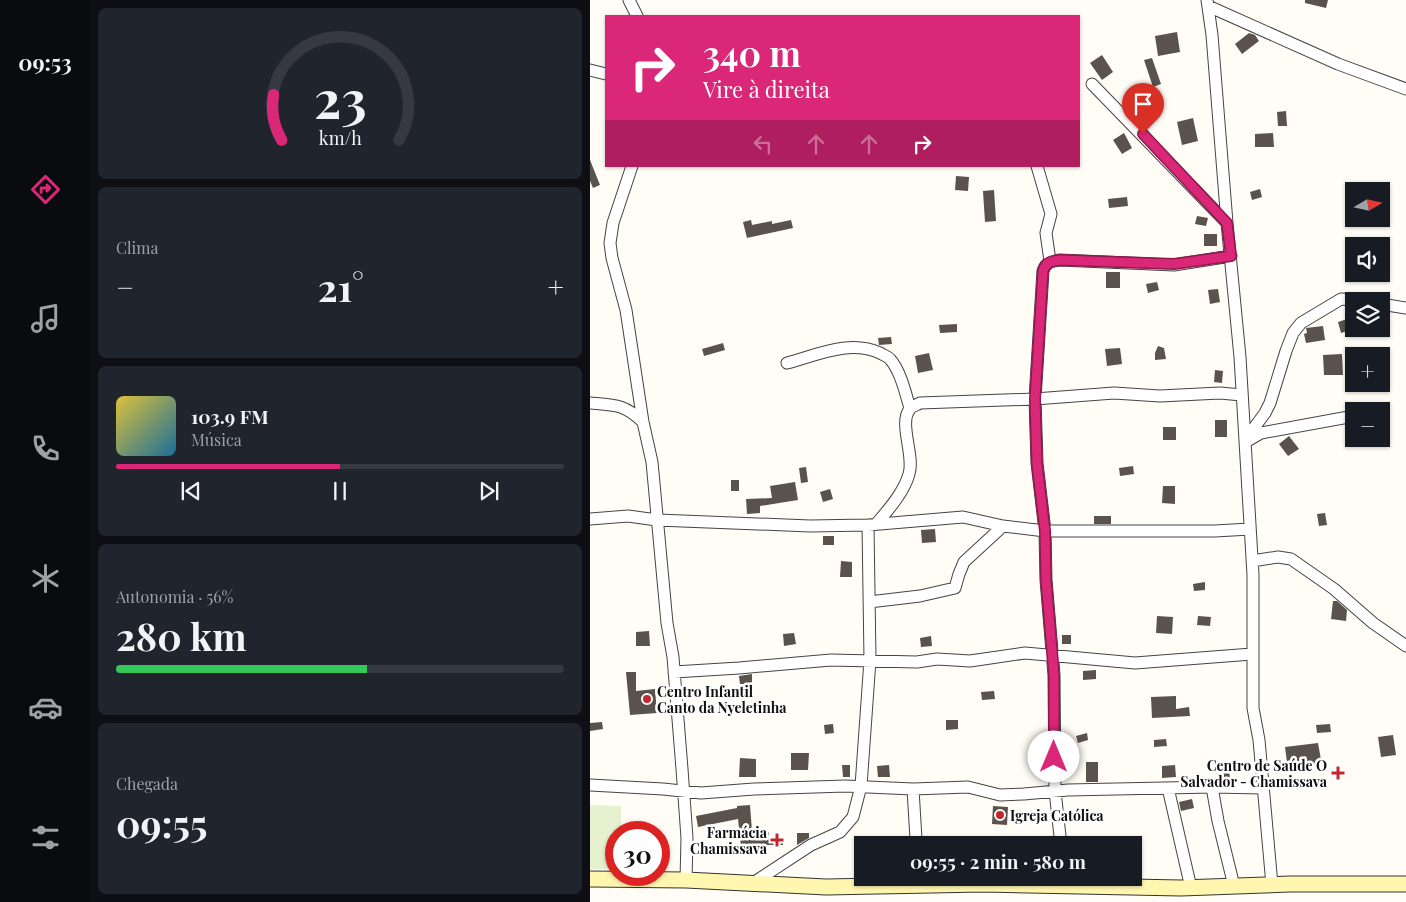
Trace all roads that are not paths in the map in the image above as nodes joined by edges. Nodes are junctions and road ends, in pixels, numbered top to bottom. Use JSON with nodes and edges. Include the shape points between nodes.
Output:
{"nodes":[{"id":1,"x":629,"y":0,"type":"edge"},
{"id":2,"x":1208,"y":3,"type":"edge"},
{"id":3,"x":636,"y":15,"type":"edge"},
{"id":4,"x":590,"y":70,"type":"edge"},
{"id":5,"x":605,"y":74,"type":"edge"},
{"id":6,"x":1092,"y":84,"type":"dead end"},
{"id":7,"x":1406,"y":89,"type":"edge"},
{"id":8,"x":632,"y":167,"type":"edge"},
{"id":9,"x":1037,"y":167,"type":"edge"},
{"id":10,"x":1227,"y":223,"type":"junction"},
{"id":11,"x":1231,"y":256,"type":"junction"},
{"id":12,"x":1050,"y":261,"type":"junction"},
{"id":13,"x":1345,"y":299,"type":"edge"},
{"id":14,"x":1390,"y":305,"type":"edge"},
{"id":15,"x":1406,"y":308,"type":"edge"},
{"id":16,"x":787,"y":363,"type":"dead end"},
{"id":17,"x":1242,"y":395,"type":"junction"},
{"id":18,"x":1035,"y":399,"type":"junction"},
{"id":19,"x":590,"y":403,"type":"edge"},
{"id":20,"x":910,"y":408,"type":"junction"},
{"id":21,"x":1345,"y":418,"type":"edge"},
{"id":22,"x":643,"y":422,"type":"junction"},
{"id":23,"x":1248,"y":440,"type":"junction"},
{"id":24,"x":590,"y":519,"type":"edge"},
{"id":25,"x":657,"y":520,"type":"junction"},
{"id":26,"x":872,"y":524,"type":"junction"},
{"id":27,"x":1003,"y":526,"type":"junction"},
{"id":28,"x":1250,"y":529,"type":"junction"},
{"id":29,"x":1045,"y":531,"type":"junction"},
{"id":30,"x":1252,"y":561,"type":"junction"},
{"id":31,"x":869,"y":602,"type":"junction"},
{"id":32,"x":1406,"y":646,"type":"edge"},
{"id":33,"x":1252,"y":654,"type":"junction"},
{"id":34,"x":1051,"y":655,"type":"junction"},
{"id":35,"x":870,"y":660,"type":"junction"},
{"id":36,"x":674,"y":672,"type":"junction"},
{"id":37,"x":590,"y":785,"type":"edge"},
{"id":38,"x":861,"y":786,"type":"junction"},
{"id":39,"x":1212,"y":787,"type":"junction"},
{"id":40,"x":1168,"y":788,"type":"junction"},
{"id":41,"x":1263,"y":788,"type":"junction"},
{"id":42,"x":913,"y":789,"type":"junction"},
{"id":43,"x":1055,"y":791,"type":"junction"},
{"id":44,"x":684,"y":792,"type":"junction"},
{"id":45,"x":916,"y":836,"type":"edge"},
{"id":46,"x":1061,"y":836,"type":"edge"},
{"id":47,"x":590,"y":879,"type":"edge"},
{"id":48,"x":686,"y":880,"type":"junction"},
{"id":49,"x":753,"y":883,"type":"junction"},
{"id":50,"x":1406,"y":884,"type":"edge"},
{"id":51,"x":1272,"y":885,"type":"junction"},
{"id":52,"x":854,"y":886,"type":"edge"},
{"id":53,"x":1142,"y":886,"type":"edge"},
{"id":54,"x":1234,"y":886,"type":"junction"},
{"id":55,"x":1191,"y":888,"type":"junction"}],
"edges":[{"from":1,"to":3,"type":"street"},
{"from":2,"to":7,"type":"street","via":[[1338,64]]},
{"from":2,"to":10,"type":"street"},
{"from":4,"to":5,"type":"street"},
{"from":6,"to":10,"type":"street"},
{"from":8,"to":22,"type":"street","via":[[613,223],[610,243],[626,310]]},
{"from":9,"to":12,"type":"street","via":[[1052,214],[1046,233]]},
{"from":10,"to":11,"type":"street"},
{"from":11,"to":12,"type":"street","via":[[1174,264]]},
{"from":11,"to":17,"type":"street"},
{"from":12,"to":18,"type":"street","via":[[1045,265],[1041,285]]},
{"from":13,"to":23,"type":"street","via":[[1300,323],[1293,333],[1270,403]]},
{"from":14,"to":15,"type":"street"},
{"from":16,"to":20,"type":"street","via":[[845,347],[873,350],[889,358],[898,372]]},
{"from":17,"to":18,"type":"street","via":[[1114,393]]},
{"from":17,"to":23,"type":"street"},
{"from":18,"to":20,"type":"street","via":[[920,403]]},
{"from":18,"to":29,"type":"street","via":[[1037,464]]},
{"from":19,"to":22,"type":"street","via":[[618,405]]},
{"from":20,"to":26,"type":"street","via":[[905,417],[911,461],[909,474],[892,504]]},
{"from":21,"to":23,"type":"street","via":[[1278,429]]},
{"from":22,"to":25,"type":"street","via":[[652,462]]},
{"from":23,"to":28,"type":"street"},
{"from":24,"to":25,"type":"street","via":[[628,516]]},
{"from":25,"to":26,"type":"street","via":[[810,526]]},
{"from":25,"to":36,"type":"street"},
{"from":26,"to":27,"type":"street","via":[[963,517]]},
{"from":26,"to":31,"type":"street"},
{"from":27,"to":29,"type":"street"},
{"from":27,"to":31,"type":"street","via":[[964,562],[955,588]]},
{"from":28,"to":29,"type":"street"},
{"from":28,"to":30,"type":"street"},
{"from":29,"to":34,"type":"street"},
{"from":30,"to":32,"type":"street","via":[[1278,557],[1292,559]]},
{"from":30,"to":33,"type":"street"},
{"from":31,"to":35,"type":"street"},
{"from":33,"to":34,"type":"street","via":[[1135,663]]},
{"from":33,"to":41,"type":"street","via":[[1253,708]]},
{"from":34,"to":35,"type":"street","via":[[1025,654],[970,661]]},
{"from":34,"to":43,"type":"street"},
{"from":35,"to":36,"type":"street"},
{"from":35,"to":38,"type":"street"},
{"from":36,"to":44,"type":"street"},
{"from":37,"to":44,"type":"street"},
{"from":38,"to":42,"type":"street"},
{"from":38,"to":44,"type":"street"},
{"from":38,"to":49,"type":"street","via":[[853,817],[840,832],[811,845]]},
{"from":39,"to":40,"type":"street"},
{"from":39,"to":41,"type":"street"},
{"from":39,"to":54,"type":"street"},
{"from":40,"to":43,"type":"street"},
{"from":40,"to":55,"type":"street"},
{"from":41,"to":51,"type":"street"},
{"from":42,"to":43,"type":"street","via":[[968,787],[1000,795]]},
{"from":42,"to":45,"type":"street"},
{"from":43,"to":46,"type":"street"},
{"from":44,"to":48,"type":"street"},
{"from":47,"to":48,"type":"street"},
{"from":48,"to":49,"type":"street"},
{"from":49,"to":52,"type":"street"},
{"from":50,"to":51,"type":"street"},
{"from":51,"to":54,"type":"street"},
{"from":53,"to":55,"type":"street"},
{"from":54,"to":55,"type":"street"}]}
